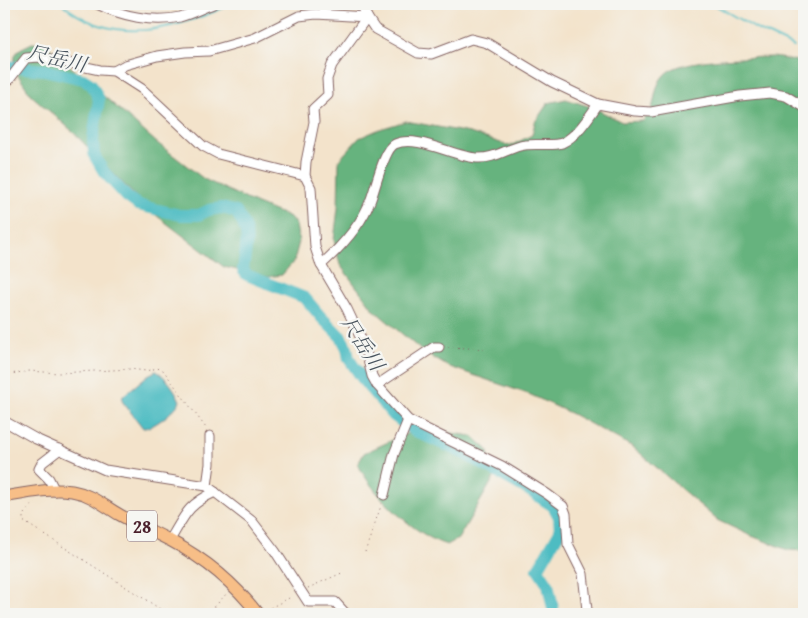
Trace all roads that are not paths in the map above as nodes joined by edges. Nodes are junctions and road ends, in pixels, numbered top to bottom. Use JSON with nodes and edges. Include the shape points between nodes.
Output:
{"nodes":[{"id":1,"x":97,"y":4,"type":"edge"},
{"id":2,"x":212,"y":4,"type":"edge"},
{"id":3,"x":360,"y":4,"type":"edge"},
{"id":4,"x":367,"y":17,"type":"junction"},
{"id":5,"x":114,"y":71,"type":"junction"},
{"id":6,"x":6,"y":80,"type":"edge"},
{"id":7,"x":598,"y":104,"type":"junction"},
{"id":8,"x":804,"y":107,"type":"edge"},
{"id":9,"x":306,"y":176,"type":"junction"},
{"id":10,"x":322,"y":265,"type":"junction"},
{"id":11,"x":437,"y":347,"type":"road end"},
{"id":12,"x":377,"y":385,"type":"junction"},
{"id":13,"x":408,"y":420,"type":"junction"},
{"id":14,"x":4,"y":421,"type":"edge"},
{"id":15,"x":210,"y":436,"type":"road end"},
{"id":16,"x":60,"y":449,"type":"junction"},
{"id":17,"x":211,"y":489,"type":"junction"},
{"id":18,"x":55,"y":490,"type":"junction"},
{"id":19,"x":384,"y":493,"type":"road end"},
{"id":20,"x":4,"y":497,"type":"edge"},
{"id":21,"x":170,"y":540,"type":"junction"},
{"id":22,"x":258,"y":614,"type":"edge"},
{"id":23,"x":346,"y":614,"type":"edge"},
{"id":24,"x":590,"y":614,"type":"edge"}],
"edges":[{"from":1,"to":2,"type":"street","via":[[132,16],[159,19],[180,17]]},
{"from":3,"to":4,"type":"street"},
{"from":4,"to":5,"type":"street","via":[[299,16],[255,38],[209,51],[157,56]]},
{"from":4,"to":7,"type":"street","via":[[375,29],[418,53],[431,54],[471,39],[487,43],[552,82]]},
{"from":4,"to":9,"type":"street","via":[[332,65],[327,79],[328,95],[313,109]]},
{"from":5,"to":6,"type":"street","via":[[39,57],[26,58]]},
{"from":5,"to":9,"type":"street","via":[[142,89],[203,146],[218,154]]},
{"from":7,"to":8,"type":"street","via":[[651,112],[770,93],[786,96]]},
{"from":7,"to":10,"type":"street","via":[[580,127],[561,143],[522,145],[491,157],[476,158],[418,143],[393,145],[360,221]]},
{"from":9,"to":10,"type":"street","via":[[311,188],[315,247]]},
{"from":10,"to":12,"type":"street","via":[[365,346]]},
{"from":11,"to":12,"type":"street"},
{"from":12,"to":13,"type":"street"},
{"from":13,"to":19,"type":"street","via":[[394,454]]},
{"from":13,"to":24,"type":"street","via":[[502,466],[563,506],[568,544],[583,574]]},
{"from":14,"to":16,"type":"street"},
{"from":15,"to":17,"type":"street"},
{"from":16,"to":17,"type":"street","via":[[105,470]]},
{"from":16,"to":18,"type":"street","via":[[39,469]]},
{"from":17,"to":21,"type":"street","via":[[187,510]]},
{"from":17,"to":23,"type":"street","via":[[252,521],[308,602],[335,602]]},
{"from":18,"to":20,"type":"main road","number":"28"},
{"from":18,"to":21,"type":"main road","number":"28","via":[[99,500]]},
{"from":21,"to":22,"type":"main road","number":"28","via":[[212,566]]}]}
